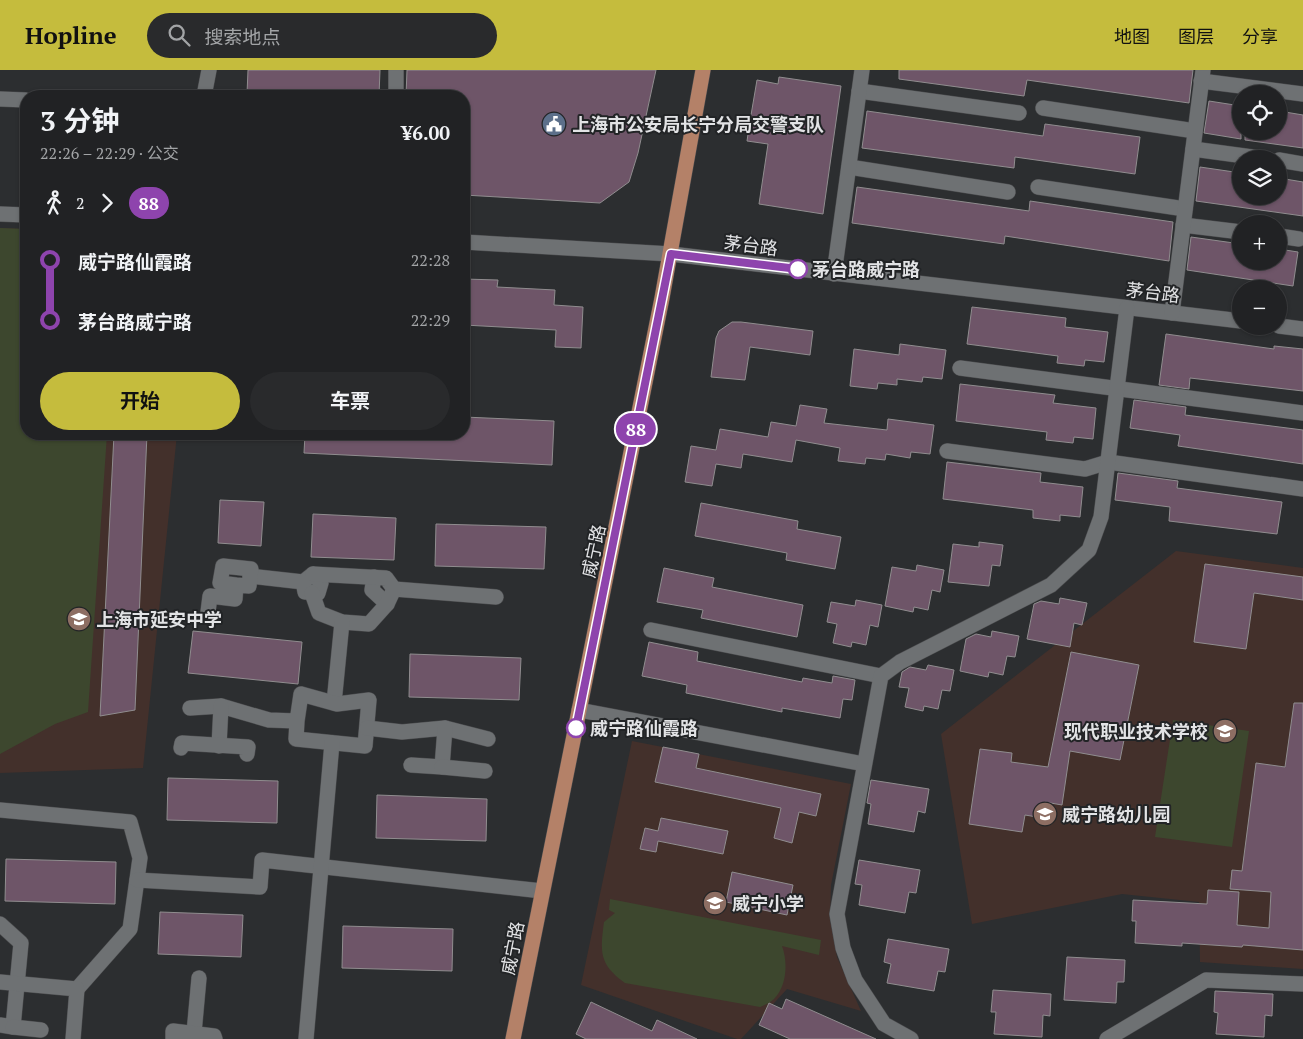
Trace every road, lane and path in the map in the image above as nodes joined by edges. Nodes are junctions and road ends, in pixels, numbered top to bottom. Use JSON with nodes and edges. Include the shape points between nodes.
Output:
{"nodes":[{"id":1,"x":209,"y":70,"type":"edge"},
{"id":2,"x":396,"y":70,"type":"edge"},
{"id":3,"x":703,"y":70,"type":"edge"},
{"id":4,"x":862,"y":70,"type":"edge"},
{"id":5,"x":1202,"y":76,"type":"edge"},
{"id":6,"x":205,"y":90,"type":"edge"},
{"id":7,"x":396,"y":90,"type":"edge"},
{"id":8,"x":860,"y":91,"type":"junction"},
{"id":9,"x":1303,"y":94,"type":"edge"},
{"id":10,"x":0,"y":99,"type":"edge"},
{"id":11,"x":20,"y":100,"type":"edge"},
{"id":12,"x":1043,"y":108,"type":"dead end"},
{"id":13,"x":1019,"y":113,"type":"dead end"},
{"id":14,"x":1195,"y":131,"type":"junction"},
{"id":15,"x":1193,"y":149,"type":"junction"},
{"id":16,"x":1232,"y":154,"type":"edge"},
{"id":17,"x":1287,"y":161,"type":"edge"},
{"id":18,"x":1303,"y":164,"type":"edge"},
{"id":19,"x":849,"y":167,"type":"junction"},
{"id":20,"x":1038,"y":188,"type":"dead end"},
{"id":21,"x":1008,"y":192,"type":"dead end"},
{"id":22,"x":1185,"y":209,"type":"junction"},
{"id":23,"x":0,"y":214,"type":"edge"},
{"id":24,"x":20,"y":215,"type":"edge"},
{"id":25,"x":1183,"y":225,"type":"junction"},
{"id":26,"x":1232,"y":231,"type":"edge"},
{"id":27,"x":1287,"y":237,"type":"edge"},
{"id":28,"x":1299,"y":239,"type":"dead end"},
{"id":29,"x":470,"y":242,"type":"edge"},
{"id":30,"x":671,"y":254,"type":"junction"},
{"id":31,"x":834,"y":274,"type":"junction"},
{"id":32,"x":1127,"y":308,"type":"junction"},
{"id":33,"x":1172,"y":313,"type":"junction"},
{"id":34,"x":1232,"y":320,"type":"edge"},
{"id":35,"x":1287,"y":327,"type":"edge"},
{"id":36,"x":1303,"y":329,"type":"edge"},
{"id":37,"x":960,"y":368,"type":"dead end"},
{"id":38,"x":1118,"y":388,"type":"junction"},
{"id":39,"x":1303,"y":413,"type":"edge"},
{"id":40,"x":947,"y":451,"type":"dead end"},
{"id":41,"x":1108,"y":462,"type":"junction"},
{"id":42,"x":1303,"y":489,"type":"edge"},
{"id":43,"x":250,"y":576,"type":"junction"},
{"id":44,"x":374,"y":577,"type":"junction"},
{"id":45,"x":310,"y":583,"type":"junction"},
{"id":46,"x":236,"y":585,"type":"junction"},
{"id":47,"x":394,"y":588,"type":"junction"},
{"id":48,"x":496,"y":597,"type":"dead end"},
{"id":49,"x":387,"y":604,"type":"junction"},
{"id":50,"x":208,"y":612,"type":"dead end"},
{"id":51,"x":342,"y":622,"type":"junction"},
{"id":52,"x":651,"y":630,"type":"dead end"},
{"id":53,"x":881,"y":676,"type":"junction"},
{"id":54,"x":334,"y":703,"type":"junction"},
{"id":55,"x":221,"y":706,"type":"junction"},
{"id":56,"x":190,"y":708,"type":"dead end"},
{"id":57,"x":579,"y":710,"type":"junction"},
{"id":58,"x":296,"y":720,"type":"junction"},
{"id":59,"x":367,"y":728,"type":"junction"},
{"id":60,"x":445,"y":728,"type":"junction"},
{"id":61,"x":488,"y":739,"type":"dead end"},
{"id":62,"x":332,"y":743,"type":"junction"},
{"id":63,"x":219,"y":746,"type":"junction"},
{"id":64,"x":182,"y":748,"type":"dead end"},
{"id":65,"x":247,"y":754,"type":"dead end"},
{"id":66,"x":864,"y":764,"type":"junction"},
{"id":67,"x":411,"y":765,"type":"dead end"},
{"id":68,"x":442,"y":767,"type":"junction"},
{"id":69,"x":485,"y":771,"type":"dead end"},
{"id":70,"x":0,"y":810,"type":"edge"},
{"id":71,"x":321,"y":866,"type":"junction"},
{"id":72,"x":137,"y":880,"type":"junction"},
{"id":73,"x":542,"y":891,"type":"junction"},
{"id":74,"x":0,"y":924,"type":"edge"},
{"id":75,"x":198,"y":978,"type":"dead end"},
{"id":76,"x":0,"y":982,"type":"edge"},
{"id":77,"x":17,"y":983,"type":"junction"},
{"id":78,"x":1303,"y":984,"type":"edge"},
{"id":79,"x":77,"y":989,"type":"junction"},
{"id":80,"x":6,"y":1026,"type":"edge"},
{"id":81,"x":41,"y":1030,"type":"dead end"},
{"id":82,"x":194,"y":1033,"type":"junction"},
{"id":83,"x":73,"y":1039,"type":"edge"},
{"id":84,"x":173,"y":1039,"type":"edge"},
{"id":85,"x":215,"y":1039,"type":"edge"},
{"id":86,"x":306,"y":1039,"type":"edge"},
{"id":87,"x":512,"y":1039,"type":"edge"},
{"id":88,"x":911,"y":1039,"type":"edge"},
{"id":89,"x":1107,"y":1039,"type":"edge"}],
"edges":[{"from":1,"to":6,"type":"street"},
{"from":2,"to":7,"type":"street"},
{"from":3,"to":30,"type":"main road","name":"威宁路"},
{"from":4,"to":8,"type":"street"},
{"from":5,"to":9,"type":"street"},
{"from":5,"to":14,"type":"street"},
{"from":8,"to":13,"type":"street"},
{"from":8,"to":19,"type":"street"},
{"from":10,"to":11,"type":"street"},
{"from":12,"to":14,"type":"street"},
{"from":14,"to":15,"type":"street"},
{"from":15,"to":16,"type":"street"},
{"from":15,"to":22,"type":"street"},
{"from":17,"to":18,"type":"street"},
{"from":19,"to":21,"type":"street"},
{"from":19,"to":31,"type":"street"},
{"from":20,"to":22,"type":"street"},
{"from":22,"to":25,"type":"street"},
{"from":23,"to":24,"type":"street"},
{"from":25,"to":26,"type":"street"},
{"from":25,"to":33,"type":"street"},
{"from":27,"to":28,"type":"street"},
{"from":29,"to":30,"type":"street","name":"茅台路"},
{"from":30,"to":31,"type":"street","name":"茅台路"},
{"from":30,"to":57,"type":"main road","name":"威宁路"},
{"from":31,"to":32,"type":"street","name":"茅台路"},
{"from":32,"to":33,"type":"street","name":"茅台路"},
{"from":32,"to":38,"type":"street"},
{"from":33,"to":34,"type":"street","name":"茅台路"},
{"from":35,"to":36,"type":"street"},
{"from":37,"to":38,"type":"street"},
{"from":38,"to":39,"type":"street"},
{"from":38,"to":41,"type":"street"},
{"from":40,"to":41,"type":"street","via":[[1085,469]]},
{"from":41,"to":42,"type":"street"},
{"from":41,"to":53,"type":"street","via":[[1101,517],[1089,550],[1051,585],[900,662]]},
{"from":43,"to":45,"type":"street"},
{"from":43,"to":46,"type":"street","via":[[249,586]]},
{"from":43,"to":46,"type":"street","via":[[251,569],[222,566],[220,583]]},
{"from":44,"to":45,"type":"street"},
{"from":44,"to":47,"type":"street","via":[[386,578]]},
{"from":44,"to":49,"type":"street","via":[[372,590]]},
{"from":45,"to":51,"type":"street","via":[[319,613]]},
{"from":46,"to":50,"type":"street","via":[[234,599],[210,596]]},
{"from":47,"to":48,"type":"street"},
{"from":47,"to":49,"type":"street"},
{"from":49,"to":51,"type":"street","via":[[370,624]]},
{"from":51,"to":54,"type":"street"},
{"from":52,"to":53,"type":"street"},
{"from":53,"to":66,"type":"street"},
{"from":54,"to":58,"type":"street","via":[[301,694]]},
{"from":54,"to":59,"type":"street","via":[[369,700]]},
{"from":55,"to":56,"type":"street"},
{"from":55,"to":58,"type":"street","via":[[269,720]]},
{"from":55,"to":63,"type":"street"},
{"from":57,"to":66,"type":"street"},
{"from":57,"to":73,"type":"main road","name":"威宁路"},
{"from":58,"to":62,"type":"street","via":[[296,739]]},
{"from":59,"to":60,"type":"street","via":[[402,732]]},
{"from":59,"to":62,"type":"street","via":[[365,746]]},
{"from":60,"to":61,"type":"street"},
{"from":60,"to":68,"type":"street"},
{"from":62,"to":71,"type":"street"},
{"from":63,"to":64,"type":"street","via":[[182,743]]},
{"from":63,"to":65,"type":"street","via":[[248,747]]},
{"from":66,"to":88,"type":"street","via":[[837,914],[843,948],[856,980],[884,1024]]},
{"from":67,"to":68,"type":"street"},
{"from":68,"to":69,"type":"street"},
{"from":70,"to":72,"type":"street","via":[[130,822],[140,858]]},
{"from":71,"to":72,"type":"street","via":[[262,860],[260,887]]},
{"from":71,"to":73,"type":"street"},
{"from":71,"to":86,"type":"street"},
{"from":72,"to":79,"type":"street","via":[[130,929]]},
{"from":73,"to":87,"type":"main road","name":"威宁路"},
{"from":74,"to":77,"type":"street","via":[[21,943]]},
{"from":75,"to":82,"type":"street"},
{"from":76,"to":77,"type":"street"},
{"from":77,"to":79,"type":"street"},
{"from":77,"to":80,"type":"street"},
{"from":78,"to":89,"type":"street","via":[[1206,980]]},
{"from":79,"to":83,"type":"street"},
{"from":80,"to":81,"type":"street"},
{"from":82,"to":84,"type":"street","via":[[173,1031]]},
{"from":82,"to":85,"type":"street","via":[[214,1036]]}]}
